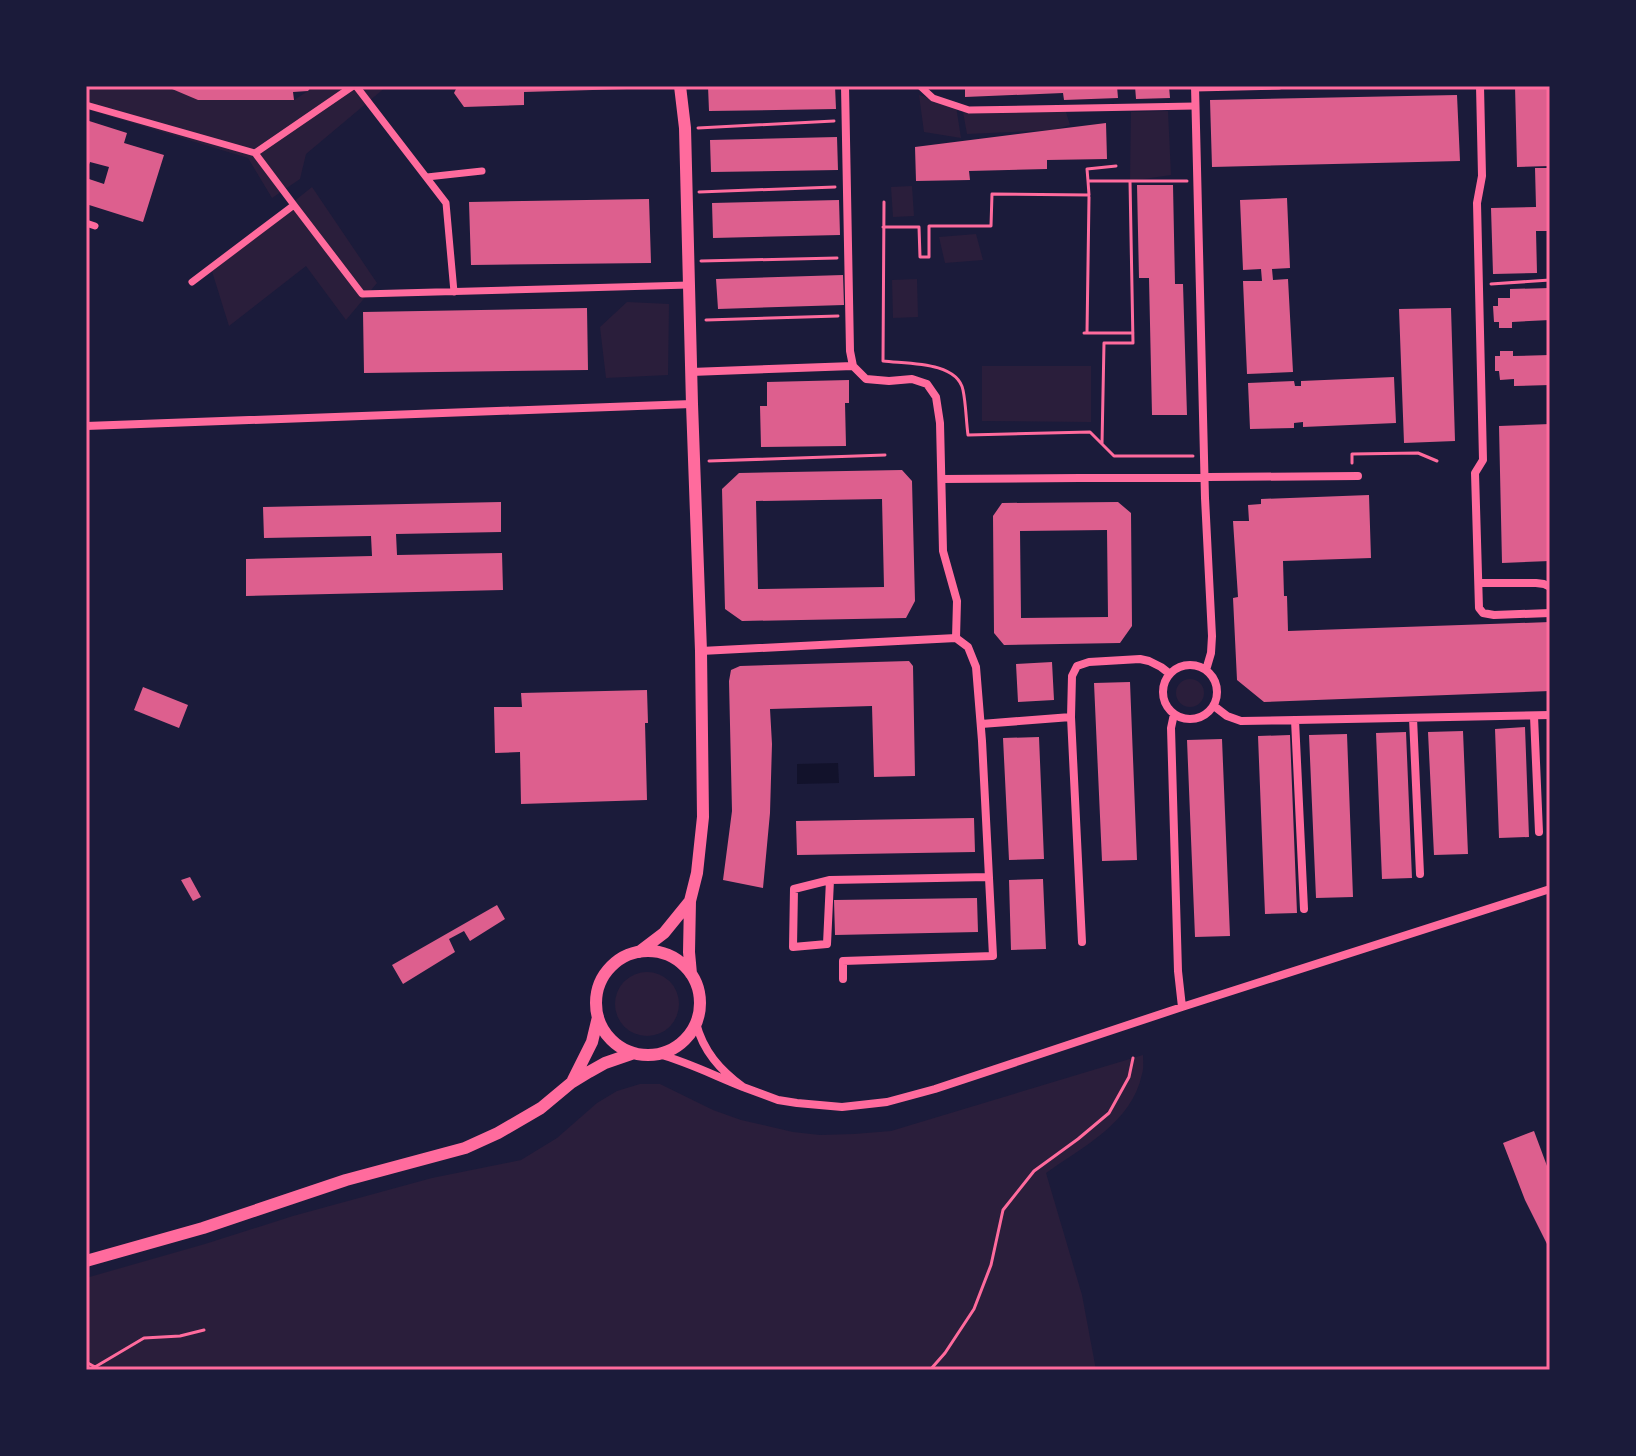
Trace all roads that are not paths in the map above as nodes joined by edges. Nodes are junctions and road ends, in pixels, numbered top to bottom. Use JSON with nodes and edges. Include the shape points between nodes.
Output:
{"nodes":[{"id":1,"x":355,"y":86,"type":"edge"},
{"id":2,"x":680,"y":86,"type":"edge"},
{"id":3,"x":845,"y":86,"type":"edge"},
{"id":4,"x":920,"y":86,"type":"edge"},
{"id":5,"x":1279,"y":86,"type":"edge"},
{"id":6,"x":1480,"y":86,"type":"edge"},
{"id":7,"x":1195,"y":87,"type":"edge"},
{"id":8,"x":86,"y":105,"type":"edge"},
{"id":9,"x":1195,"y":106,"type":"junction"},
{"id":10,"x":255,"y":153,"type":"junction"},
{"id":11,"x":482,"y":171,"type":"dead end"},
{"id":12,"x":427,"y":177,"type":"junction"},
{"id":13,"x":294,"y":205,"type":"junction"},
{"id":14,"x":86,"y":223,"type":"edge"},
{"id":15,"x":95,"y":226,"type":"dead end"},
{"id":16,"x":192,"y":282,"type":"dead end"},
{"id":17,"x":689,"y":285,"type":"junction"},
{"id":18,"x":454,"y":292,"type":"junction"},
{"id":19,"x":853,"y":366,"type":"junction"},
{"id":20,"x":691,"y":372,"type":"junction"},
{"id":21,"x":692,"y":404,"type":"junction"},
{"id":22,"x":86,"y":426,"type":"edge"},
{"id":23,"x":1205,"y":476,"type":"junction"},
{"id":24,"x":1358,"y":476,"type":"dead end"},
{"id":25,"x":942,"y":479,"type":"junction"},
{"id":26,"x":1480,"y":583,"type":"junction"},
{"id":27,"x":1550,"y":587,"type":"edge"},
{"id":28,"x":1550,"y":613,"type":"edge"},
{"id":29,"x":956,"y":638,"type":"junction"},
{"id":30,"x":701,"y":651,"type":"junction"},
{"id":31,"x":1206,"y":670,"type":"junction"},
{"id":32,"x":1170,"y":674,"type":"junction"},
{"id":33,"x":1214,"y":706,"type":"junction"},
{"id":34,"x":1174,"y":714,"type":"junction"},
{"id":35,"x":1550,"y":715,"type":"edge"},
{"id":36,"x":1534,"y":716,"type":"junction"},
{"id":37,"x":1071,"y":717,"type":"junction"},
{"id":38,"x":1413,"y":718,"type":"junction"},
{"id":39,"x":1295,"y":720,"type":"junction"},
{"id":40,"x":981,"y":724,"type":"junction"},
{"id":41,"x":1539,"y":832,"type":"dead end"},
{"id":42,"x":1420,"y":874,"type":"dead end"},
{"id":43,"x":989,"y":877,"type":"junction"},
{"id":44,"x":830,"y":880,"type":"junction"},
{"id":45,"x":1550,"y":889,"type":"edge"},
{"id":46,"x":690,"y":901,"type":"junction"},
{"id":47,"x":1304,"y":909,"type":"dead end"},
{"id":48,"x":1082,"y":942,"type":"dead end"},
{"id":49,"x":638,"y":952,"type":"junction"},
{"id":50,"x":691,"y":974,"type":"junction"},
{"id":51,"x":843,"y":979,"type":"dead end"},
{"id":52,"x":1182,"y":1007,"type":"junction"},
{"id":53,"x":598,"y":1017,"type":"junction"},
{"id":54,"x":696,"y":1023,"type":"junction"},
{"id":55,"x":634,"y":1053,"type":"junction"},
{"id":56,"x":658,"y":1054,"type":"junction"},
{"id":57,"x":571,"y":1083,"type":"junction"},
{"id":58,"x":743,"y":1087,"type":"junction"},
{"id":59,"x":86,"y":1261,"type":"edge"}],
"edges":[{"from":1,"to":10,"type":"street"},
{"from":1,"to":12,"type":"street"},
{"from":2,"to":17,"type":"street"},
{"from":3,"to":19,"type":"street"},
{"from":4,"to":9,"type":"street","via":[[933,98],[969,110]]},
{"from":5,"to":7,"type":"street"},
{"from":6,"to":26,"type":"street","via":[[1483,460],[1475,473]]},
{"from":7,"to":9,"type":"street"},
{"from":8,"to":10,"type":"street"},
{"from":9,"to":23,"type":"street"},
{"from":10,"to":13,"type":"street"},
{"from":11,"to":12,"type":"street"},
{"from":12,"to":18,"type":"street","via":[[446,203]]},
{"from":13,"to":16,"type":"street"},
{"from":13,"to":18,"type":"street","via":[[362,294]]},
{"from":14,"to":15,"type":"street"},
{"from":17,"to":18,"type":"street"},
{"from":17,"to":20,"type":"street"},
{"from":19,"to":20,"type":"street"},
{"from":19,"to":25,"type":"street","via":[[866,379],[927,384],[936,397]]},
{"from":20,"to":21,"type":"street"},
{"from":21,"to":22,"type":"street"},
{"from":21,"to":30,"type":"street"},
{"from":23,"to":24,"type":"street"},
{"from":23,"to":25,"type":"street"},
{"from":23,"to":31,"type":"street","via":[[1212,636]]},
{"from":25,"to":29,"type":"street","via":[[943,551],[957,601]]},
{"from":26,"to":27,"type":"street"},
{"from":26,"to":28,"type":"street","via":[[1483,613]]},
{"from":29,"to":30,"type":"street"},
{"from":29,"to":40,"type":"street","via":[[968,647],[976,667]]},
{"from":30,"to":46,"type":"street","via":[[703,817]]},
{"from":31,"to":32,"type":"street","via":[[1187,665]]},
{"from":31,"to":33,"type":"street","via":[[1216,682]]},
{"from":32,"to":34,"type":"street","via":[[1163,695]]},
{"from":32,"to":37,"type":"street","via":[[1140,659],[1077,666]]},
{"from":33,"to":34,"type":"street","via":[[1195,719]]},
{"from":33,"to":39,"type":"street","via":[[1241,721]]},
{"from":34,"to":52,"type":"street"},
{"from":35,"to":36,"type":"street"},
{"from":36,"to":38,"type":"street"},
{"from":36,"to":41,"type":"street"},
{"from":37,"to":40,"type":"street"},
{"from":37,"to":48,"type":"street"},
{"from":38,"to":39,"type":"street"},
{"from":38,"to":42,"type":"street"},
{"from":39,"to":47,"type":"street"},
{"from":40,"to":43,"type":"street"},
{"from":43,"to":44,"type":"street"},
{"from":43,"to":51,"type":"street","via":[[993,956],[843,961]]},
{"from":44,"to":44,"type":"street","via":[[794,889],[793,947],[827,944]]},
{"from":45,"to":52,"type":"street"},
{"from":46,"to":49,"type":"street","via":[[664,933]]},
{"from":46,"to":50,"type":"street"},
{"from":49,"to":50,"type":"street","via":[[662,953]]},
{"from":49,"to":53,"type":"street","via":[[616,962],[601,981]]},
{"from":50,"to":54,"type":"street","via":[[700,998]]},
{"from":52,"to":58,"type":"street","via":[[887,1102],[842,1107],[797,1103]]},
{"from":53,"to":55,"type":"street","via":[[608,1036]]},
{"from":53,"to":57,"type":"street"},
{"from":54,"to":56,"type":"street","via":[[681,1043]]},
{"from":54,"to":58,"type":"street","via":[[714,1061]]},
{"from":55,"to":56,"type":"street"},
{"from":55,"to":57,"type":"street"},
{"from":56,"to":58,"type":"street"},
{"from":57,"to":59,"type":"street","via":[[521,1120],[465,1148]]}]}
